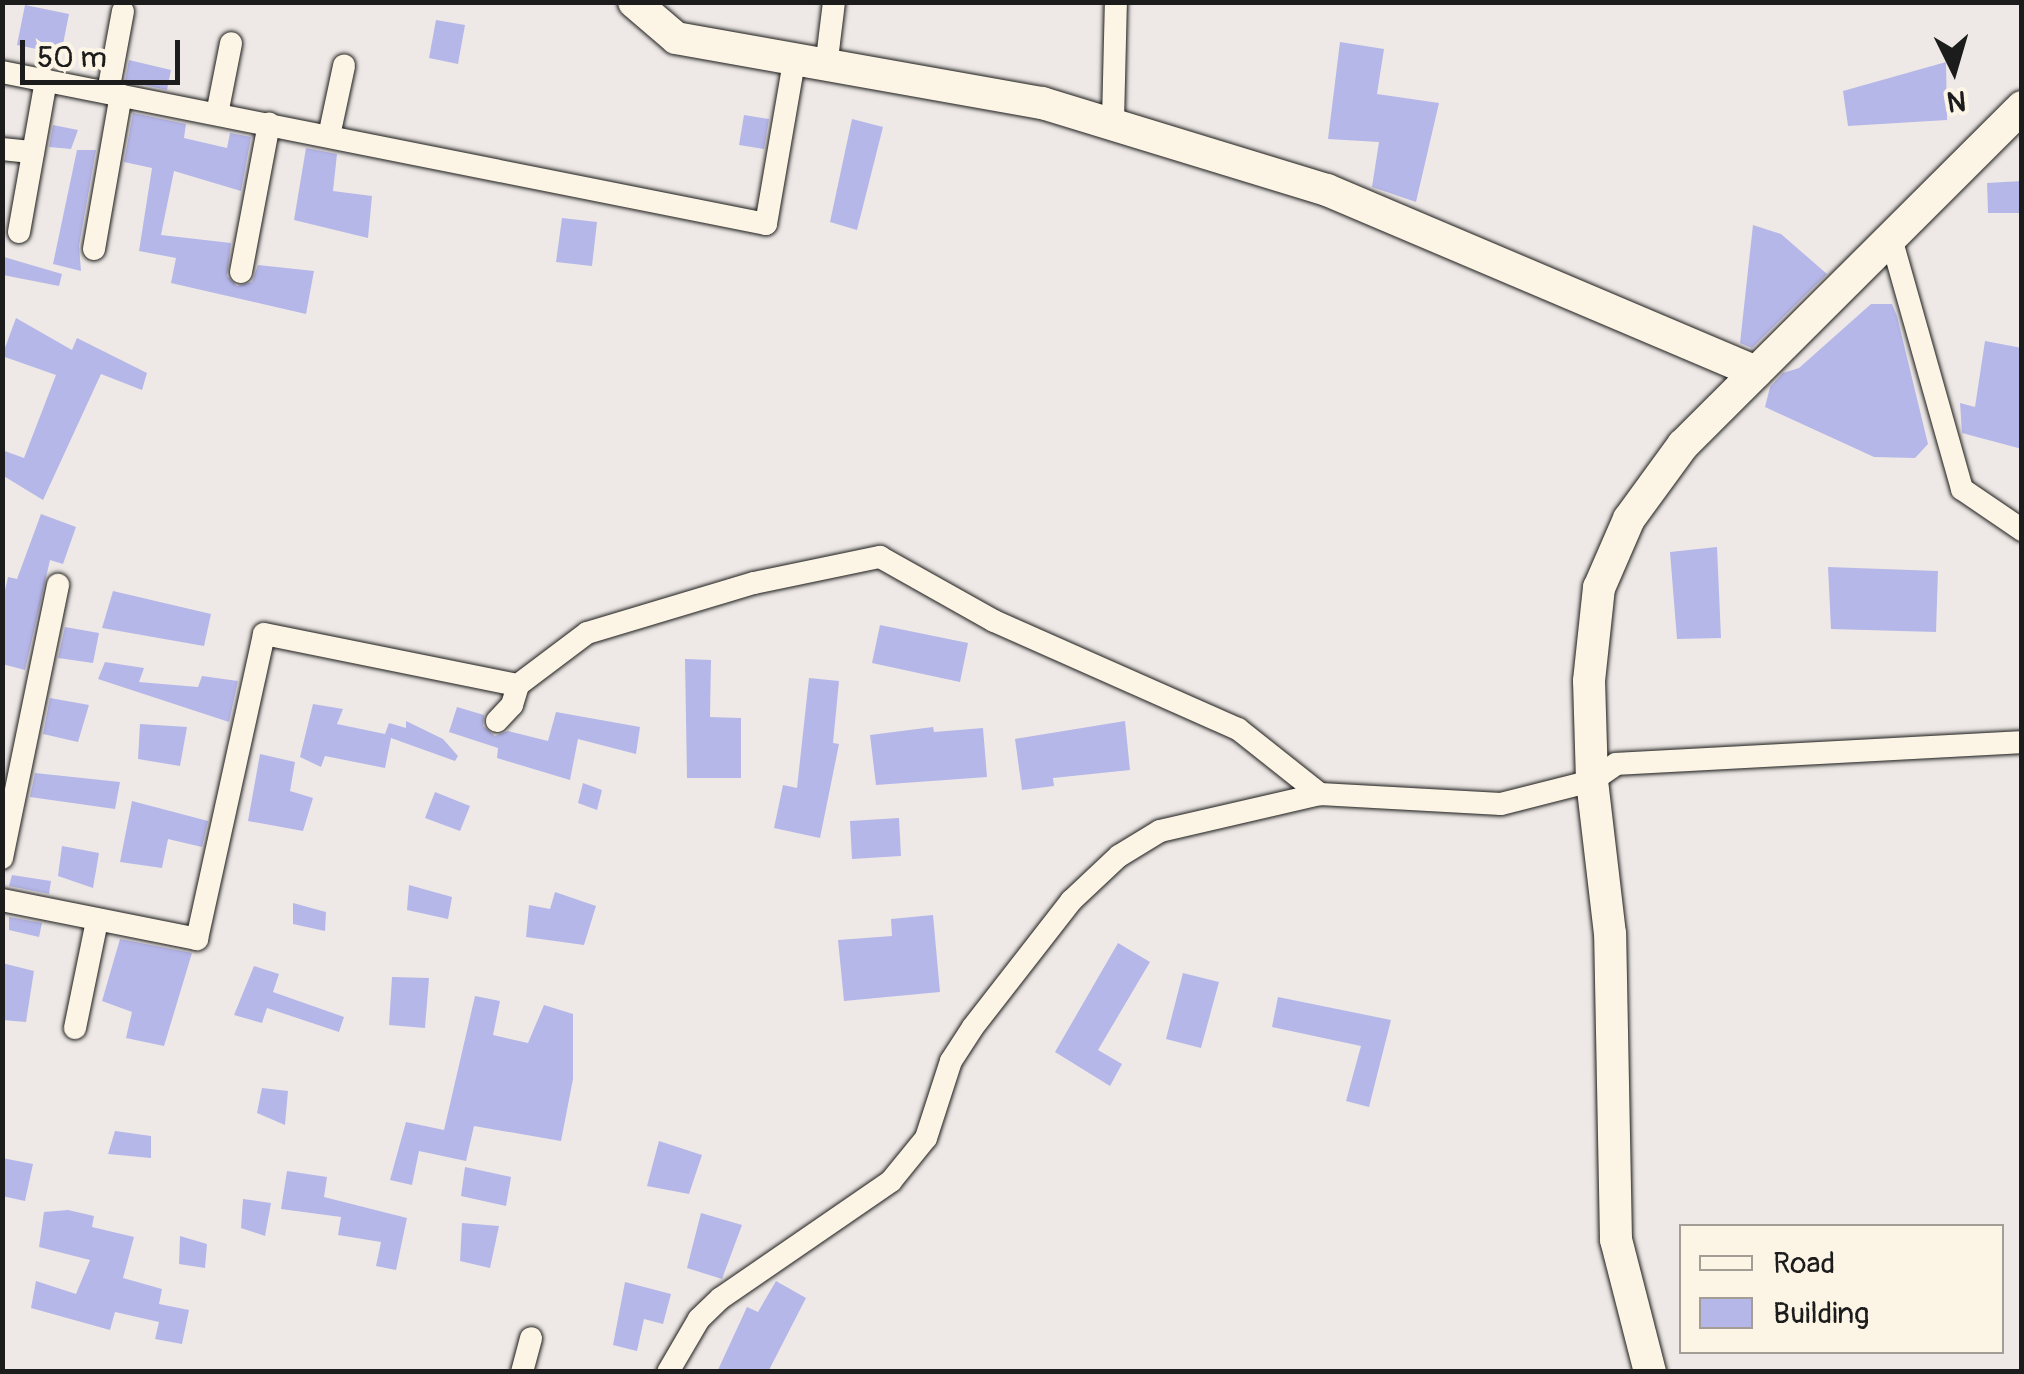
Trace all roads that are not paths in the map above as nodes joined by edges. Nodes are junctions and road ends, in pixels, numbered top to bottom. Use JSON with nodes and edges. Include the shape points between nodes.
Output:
{"nodes":[{"id":1,"x":634,"y":2,"type":"edge"},
{"id":2,"x":834,"y":2,"type":"edge"},
{"id":3,"x":1116,"y":2,"type":"edge"},
{"id":4,"x":124,"y":11,"type":"dead end"},
{"id":5,"x":231,"y":42,"type":"dead end"},
{"id":6,"x":810,"y":65,"type":"junction"},
{"id":7,"x":344,"y":66,"type":"dead end"},
{"id":8,"x":2,"y":72,"type":"edge"},
{"id":9,"x":46,"y":80,"type":"junction"},
{"id":10,"x":114,"y":94,"type":"junction"},
{"id":11,"x":2022,"y":107,"type":"edge"},
{"id":12,"x":217,"y":114,"type":"junction"},
{"id":13,"x":1113,"y":121,"type":"junction"},
{"id":14,"x":269,"y":124,"type":"junction"},
{"id":15,"x":329,"y":136,"type":"junction"},
{"id":16,"x":2,"y":150,"type":"edge"},
{"id":17,"x":33,"y":152,"type":"junction"},
{"id":18,"x":18,"y":232,"type":"dead end"},
{"id":19,"x":1891,"y":238,"type":"junction"},
{"id":20,"x":94,"y":250,"type":"dead end"},
{"id":21,"x":241,"y":272,"type":"dead end"},
{"id":22,"x":1756,"y":372,"type":"junction"},
{"id":23,"x":2022,"y":530,"type":"edge"},
{"id":24,"x":58,"y":585,"type":"dead end"},
{"id":25,"x":518,"y":685,"type":"junction"},
{"id":26,"x":497,"y":722,"type":"dead end"},
{"id":27,"x":2022,"y":742,"type":"edge"},
{"id":28,"x":1592,"y":781,"type":"junction"},
{"id":29,"x":1320,"y":794,"type":"junction"},
{"id":30,"x":2,"y":858,"type":"edge"},
{"id":31,"x":2,"y":900,"type":"edge"},
{"id":32,"x":97,"y":920,"type":"junction"},
{"id":33,"x":75,"y":1028,"type":"dead end"},
{"id":34,"x":531,"y":1338,"type":"dead end"},
{"id":35,"x":522,"y":1372,"type":"edge"},
{"id":36,"x":668,"y":1372,"type":"edge"},
{"id":37,"x":1650,"y":1372,"type":"edge"}],
"edges":[{"from":1,"to":6,"type":"main road","via":[[676,38]]},
{"from":2,"to":6,"type":"street"},
{"from":3,"to":13,"type":"street"},
{"from":4,"to":10,"type":"street"},
{"from":5,"to":12,"type":"street"},
{"from":6,"to":13,"type":"main road"},
{"from":6,"to":15,"type":"street","via":[[766,224]]},
{"from":7,"to":15,"type":"street"},
{"from":8,"to":9,"type":"street"},
{"from":9,"to":10,"type":"street"},
{"from":9,"to":17,"type":"street"},
{"from":10,"to":12,"type":"street"},
{"from":10,"to":20,"type":"street"},
{"from":11,"to":19,"type":"main road"},
{"from":12,"to":14,"type":"street"},
{"from":13,"to":22,"type":"main road","via":[[1327,190]]},
{"from":14,"to":15,"type":"street"},
{"from":14,"to":21,"type":"street"},
{"from":16,"to":17,"type":"street"},
{"from":17,"to":18,"type":"street"},
{"from":19,"to":22,"type":"main road"},
{"from":19,"to":23,"type":"street","via":[[1962,489]]},
{"from":22,"to":28,"type":"main road","via":[[1683,445],[1613,552],[1599,588],[1590,681]]},
{"from":24,"to":30,"type":"street"},
{"from":25,"to":26,"type":"street","via":[[512,706]]},
{"from":25,"to":29,"type":"street","via":[[586,633],[754,582],[880,557],[994,622],[1238,729]]},
{"from":25,"to":32,"type":"street","via":[[264,634],[198,939]]},
{"from":27,"to":28,"type":"street","via":[[1616,764]]},
{"from":28,"to":29,"type":"street","via":[[1500,804]]},
{"from":28,"to":37,"type":"main road","via":[[1610,934],[1616,1240]]},
{"from":29,"to":36,"type":"street","via":[[1160,832],[1119,856],[1070,901],[973,1026],[951,1061],[926,1138],[891,1181],[721,1298],[699,1319]]},
{"from":31,"to":32,"type":"street"},
{"from":32,"to":33,"type":"street"},
{"from":34,"to":35,"type":"street"}]}
